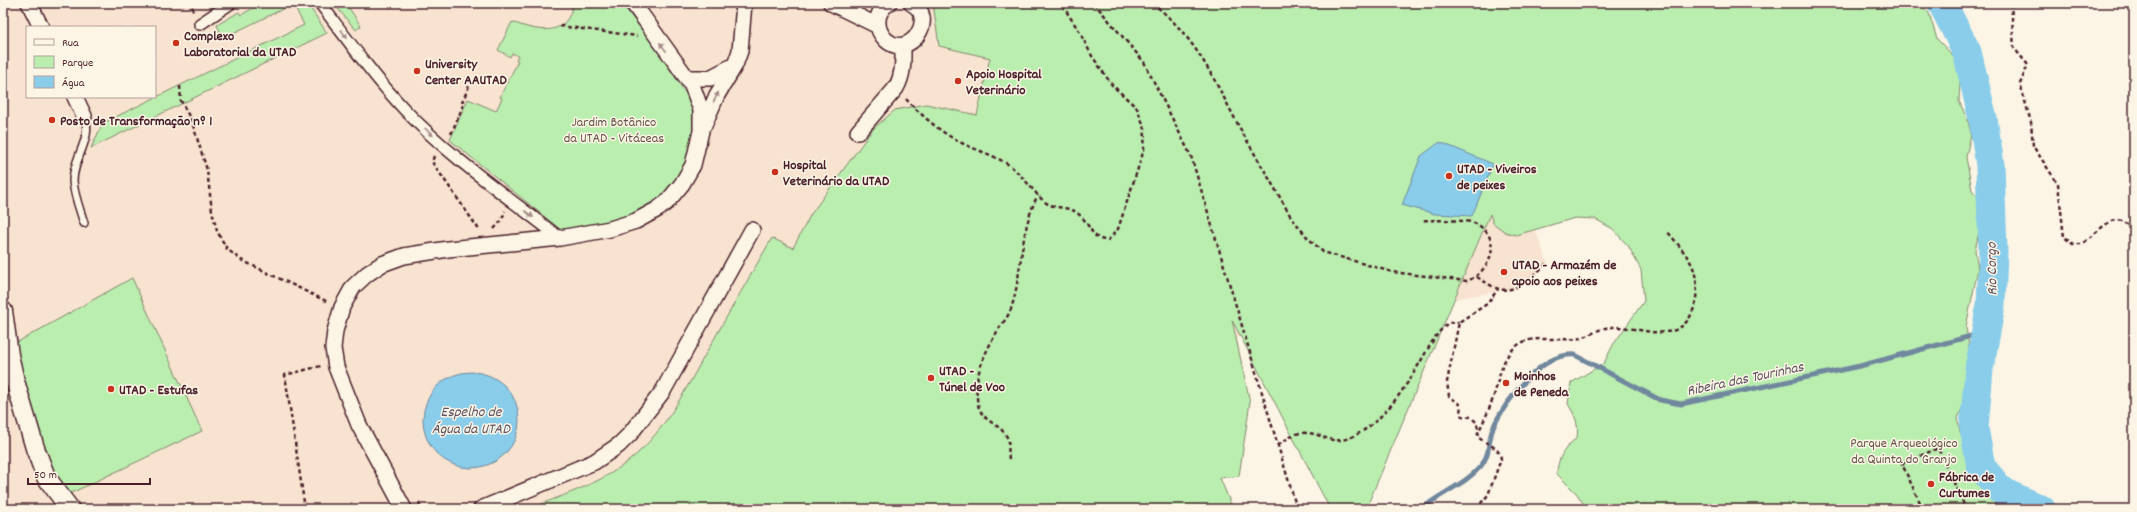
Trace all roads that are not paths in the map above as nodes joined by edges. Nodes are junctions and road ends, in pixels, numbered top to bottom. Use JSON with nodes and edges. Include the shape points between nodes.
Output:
{"nodes":[{"id":1,"x":29,"y":3,"type":"edge"},
{"id":2,"x":231,"y":3,"type":"edge"},
{"id":3,"x":320,"y":3,"type":"edge"},
{"id":4,"x":633,"y":3,"type":"edge"},
{"id":5,"x":744,"y":3,"type":"edge"},
{"id":6,"x":831,"y":3,"type":"edge"},
{"id":7,"x":889,"y":3,"type":"edge"},
{"id":8,"x":911,"y":3,"type":"edge"},
{"id":9,"x":200,"y":24,"type":"dead end"},
{"id":10,"x":40,"y":26,"type":"edge"},
{"id":11,"x":878,"y":26,"type":"junction"},
{"id":12,"x":903,"y":45,"type":"junction"},
{"id":13,"x":735,"y":65,"type":"junction"},
{"id":14,"x":687,"y":78,"type":"junction"},
{"id":15,"x":75,"y":98,"type":"edge"},
{"id":16,"x":84,"y":116,"type":"joint"},
{"id":17,"x":701,"y":131,"type":"junction"},
{"id":18,"x":858,"y":132,"type":"dead end"},
{"id":19,"x":84,"y":223,"type":"dead end"},
{"id":20,"x":752,"y":230,"type":"dead end"},
{"id":21,"x":560,"y":238,"type":"junction"},
{"id":22,"x":3,"y":311,"type":"edge"},
{"id":23,"x":70,"y":509,"type":"edge"},
{"id":24,"x":404,"y":509,"type":"edge"},
{"id":25,"x":481,"y":509,"type":"edge"}],
"edges":[{"from":1,"to":10,"type":"street"},
{"from":2,"to":9,"type":"street"},
{"from":3,"to":21,"type":"street","one_way":true,"via":[[406,111],[445,147]]},
{"from":14,"to":4,"type":"street","one_way":true},
{"from":5,"to":13,"type":"street","via":[[742,44]]},
{"from":6,"to":11,"type":"street"},
{"from":7,"to":11,"type":"street","via":[[882,10]]},
{"from":8,"to":12,"type":"street","via":[[919,10],[922,24],[916,38]]},
{"from":11,"to":12,"type":"street","via":[[888,42]]},
{"from":12,"to":18,"type":"street","via":[[902,74],[896,88]]},
{"from":13,"to":14,"type":"street","via":[[710,78]]},
{"from":17,"to":13,"type":"street","one_way":true,"via":[[717,95]]},
{"from":14,"to":17,"type":"street","via":[[699,102]]},
{"from":15,"to":16,"type":"street"},
{"from":16,"to":19,"type":"lane","via":[[88,132],[75,167],[73,182]]},
{"from":17,"to":21,"type":"street","via":[[696,155],[688,174],[676,193],[658,210],[624,226]]},
{"from":20,"to":25,"type":"street","via":[[663,391],[620,445],[594,462]]},
{"from":21,"to":24,"type":"street","via":[[404,256],[382,264],[353,287],[342,307],[335,331],[333,348],[336,367],[359,425]]},
{"from":22,"to":23,"type":"street","via":[[12,368],[35,448],[46,477]]}]}
